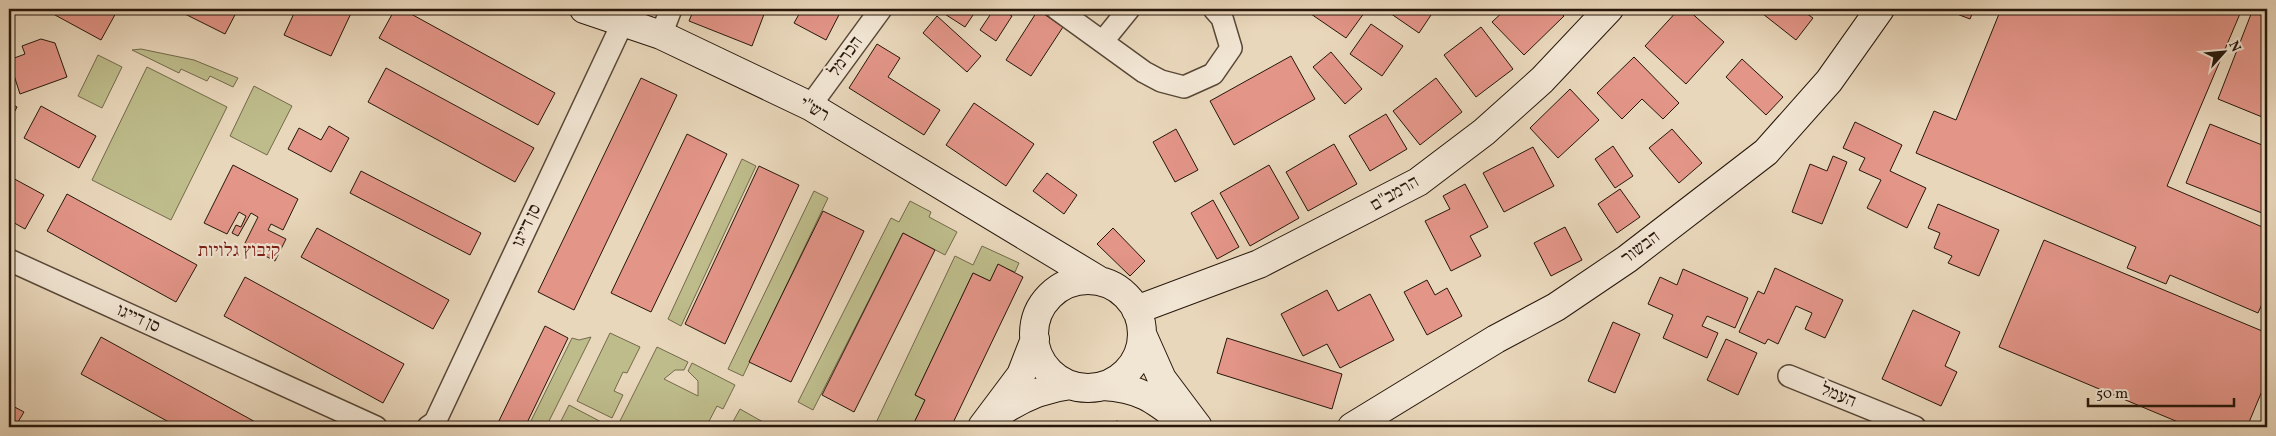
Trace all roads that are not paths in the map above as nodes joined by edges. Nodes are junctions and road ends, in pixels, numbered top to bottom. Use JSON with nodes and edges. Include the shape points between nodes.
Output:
{"nodes":[{"id":1,"x":584,"y":9,"type":"edge"},
{"id":2,"x":671,"y":9,"type":"edge"},
{"id":3,"x":881,"y":9,"type":"edge"},
{"id":4,"x":1057,"y":9,"type":"edge"},
{"id":5,"x":1129,"y":9,"type":"edge"},
{"id":6,"x":1214,"y":9,"type":"edge"},
{"id":7,"x":1880,"y":9,"type":"edge"},
{"id":8,"x":1598,"y":13,"type":"edge"},
{"id":9,"x":623,"y":22,"type":"junction"},
{"id":10,"x":661,"y":35,"type":"junction"},
{"id":11,"x":1103,"y":41,"type":"junction"},
{"id":12,"x":810,"y":106,"type":"junction"},
{"id":13,"x":1030,"y":239,"type":"junction"},
{"id":14,"x":9,"y":260,"type":"edge"},
{"id":15,"x":1100,"y":281,"type":"junction"},
{"id":16,"x":1041,"y":308,"type":"junction"},
{"id":17,"x":1139,"y":322,"type":"junction"},
{"id":18,"x":1035,"y":339,"type":"junction"},
{"id":19,"x":1789,"y":376,"type":"dead end"},
{"id":20,"x":1070,"y":385,"type":"junction"},
{"id":21,"x":1103,"y":386,"type":"junction"},
{"id":22,"x":376,"y":427,"type":"edge"},
{"id":23,"x":428,"y":427,"type":"edge"},
{"id":24,"x":983,"y":427,"type":"edge"},
{"id":25,"x":1190,"y":427,"type":"edge"},
{"id":26,"x":1198,"y":427,"type":"edge"},
{"id":27,"x":1352,"y":427,"type":"edge"},
{"id":28,"x":1915,"y":427,"type":"edge"}],
"edges":[{"from":1,"to":9,"type":"street","name":"רש\"י"},
{"from":2,"to":10,"type":"street"},
{"from":3,"to":12,"type":"street","name":"הכרמל"},
{"from":4,"to":11,"type":"street"},
{"from":5,"to":11,"type":"street"},
{"from":6,"to":11,"type":"street","via":[[1222,18],[1231,48],[1213,74],[1184,87],[1144,72]]},
{"from":7,"to":27,"type":"street","name":"הבשור","via":[[1829,80],[1766,152],[1627,259],[1556,307],[1496,339]]},
{"from":8,"to":17,"type":"street","name":"הרמב\"ם","via":[[1542,80],[1484,132],[1418,182]]},
{"from":9,"to":10,"type":"street","name":"רש\"י"},
{"from":9,"to":23,"type":"street","name":"סן דייגו","via":[[436,422]]},
{"from":10,"to":12,"type":"street","name":"רש\"י"},
{"from":12,"to":13,"type":"street","name":"רש\"י"},
{"from":13,"to":15,"type":"street","name":"רש\"י"},
{"from":13,"to":16,"type":"street","name":"רש\"י","via":[[1042,258],[1048,278]]},
{"from":14,"to":22,"type":"street","name":"סן דייגו"},
{"from":15,"to":16,"type":"street","via":[[1082,280],[1066,285],[1052,294]]},
{"from":15,"to":17,"type":"street","via":[[1127,296]]},
{"from":16,"to":18,"type":"street"},
{"from":17,"to":21,"type":"street","via":[[1141,348],[1136,361],[1116,381]]},
{"from":17,"to":26,"type":"street","via":[[1162,379]]},
{"from":18,"to":20,"type":"street","via":[[1037,351],[1050,372]]},
{"from":18,"to":24,"type":"street","via":[[1022,375]]},
{"from":19,"to":28,"type":"street","name":"העמל"},
{"from":20,"to":21,"type":"street"},
{"from":20,"to":24,"type":"street","via":[[1025,398]]},
{"from":21,"to":25,"type":"street","via":[[1126,387],[1144,394]]}]}
